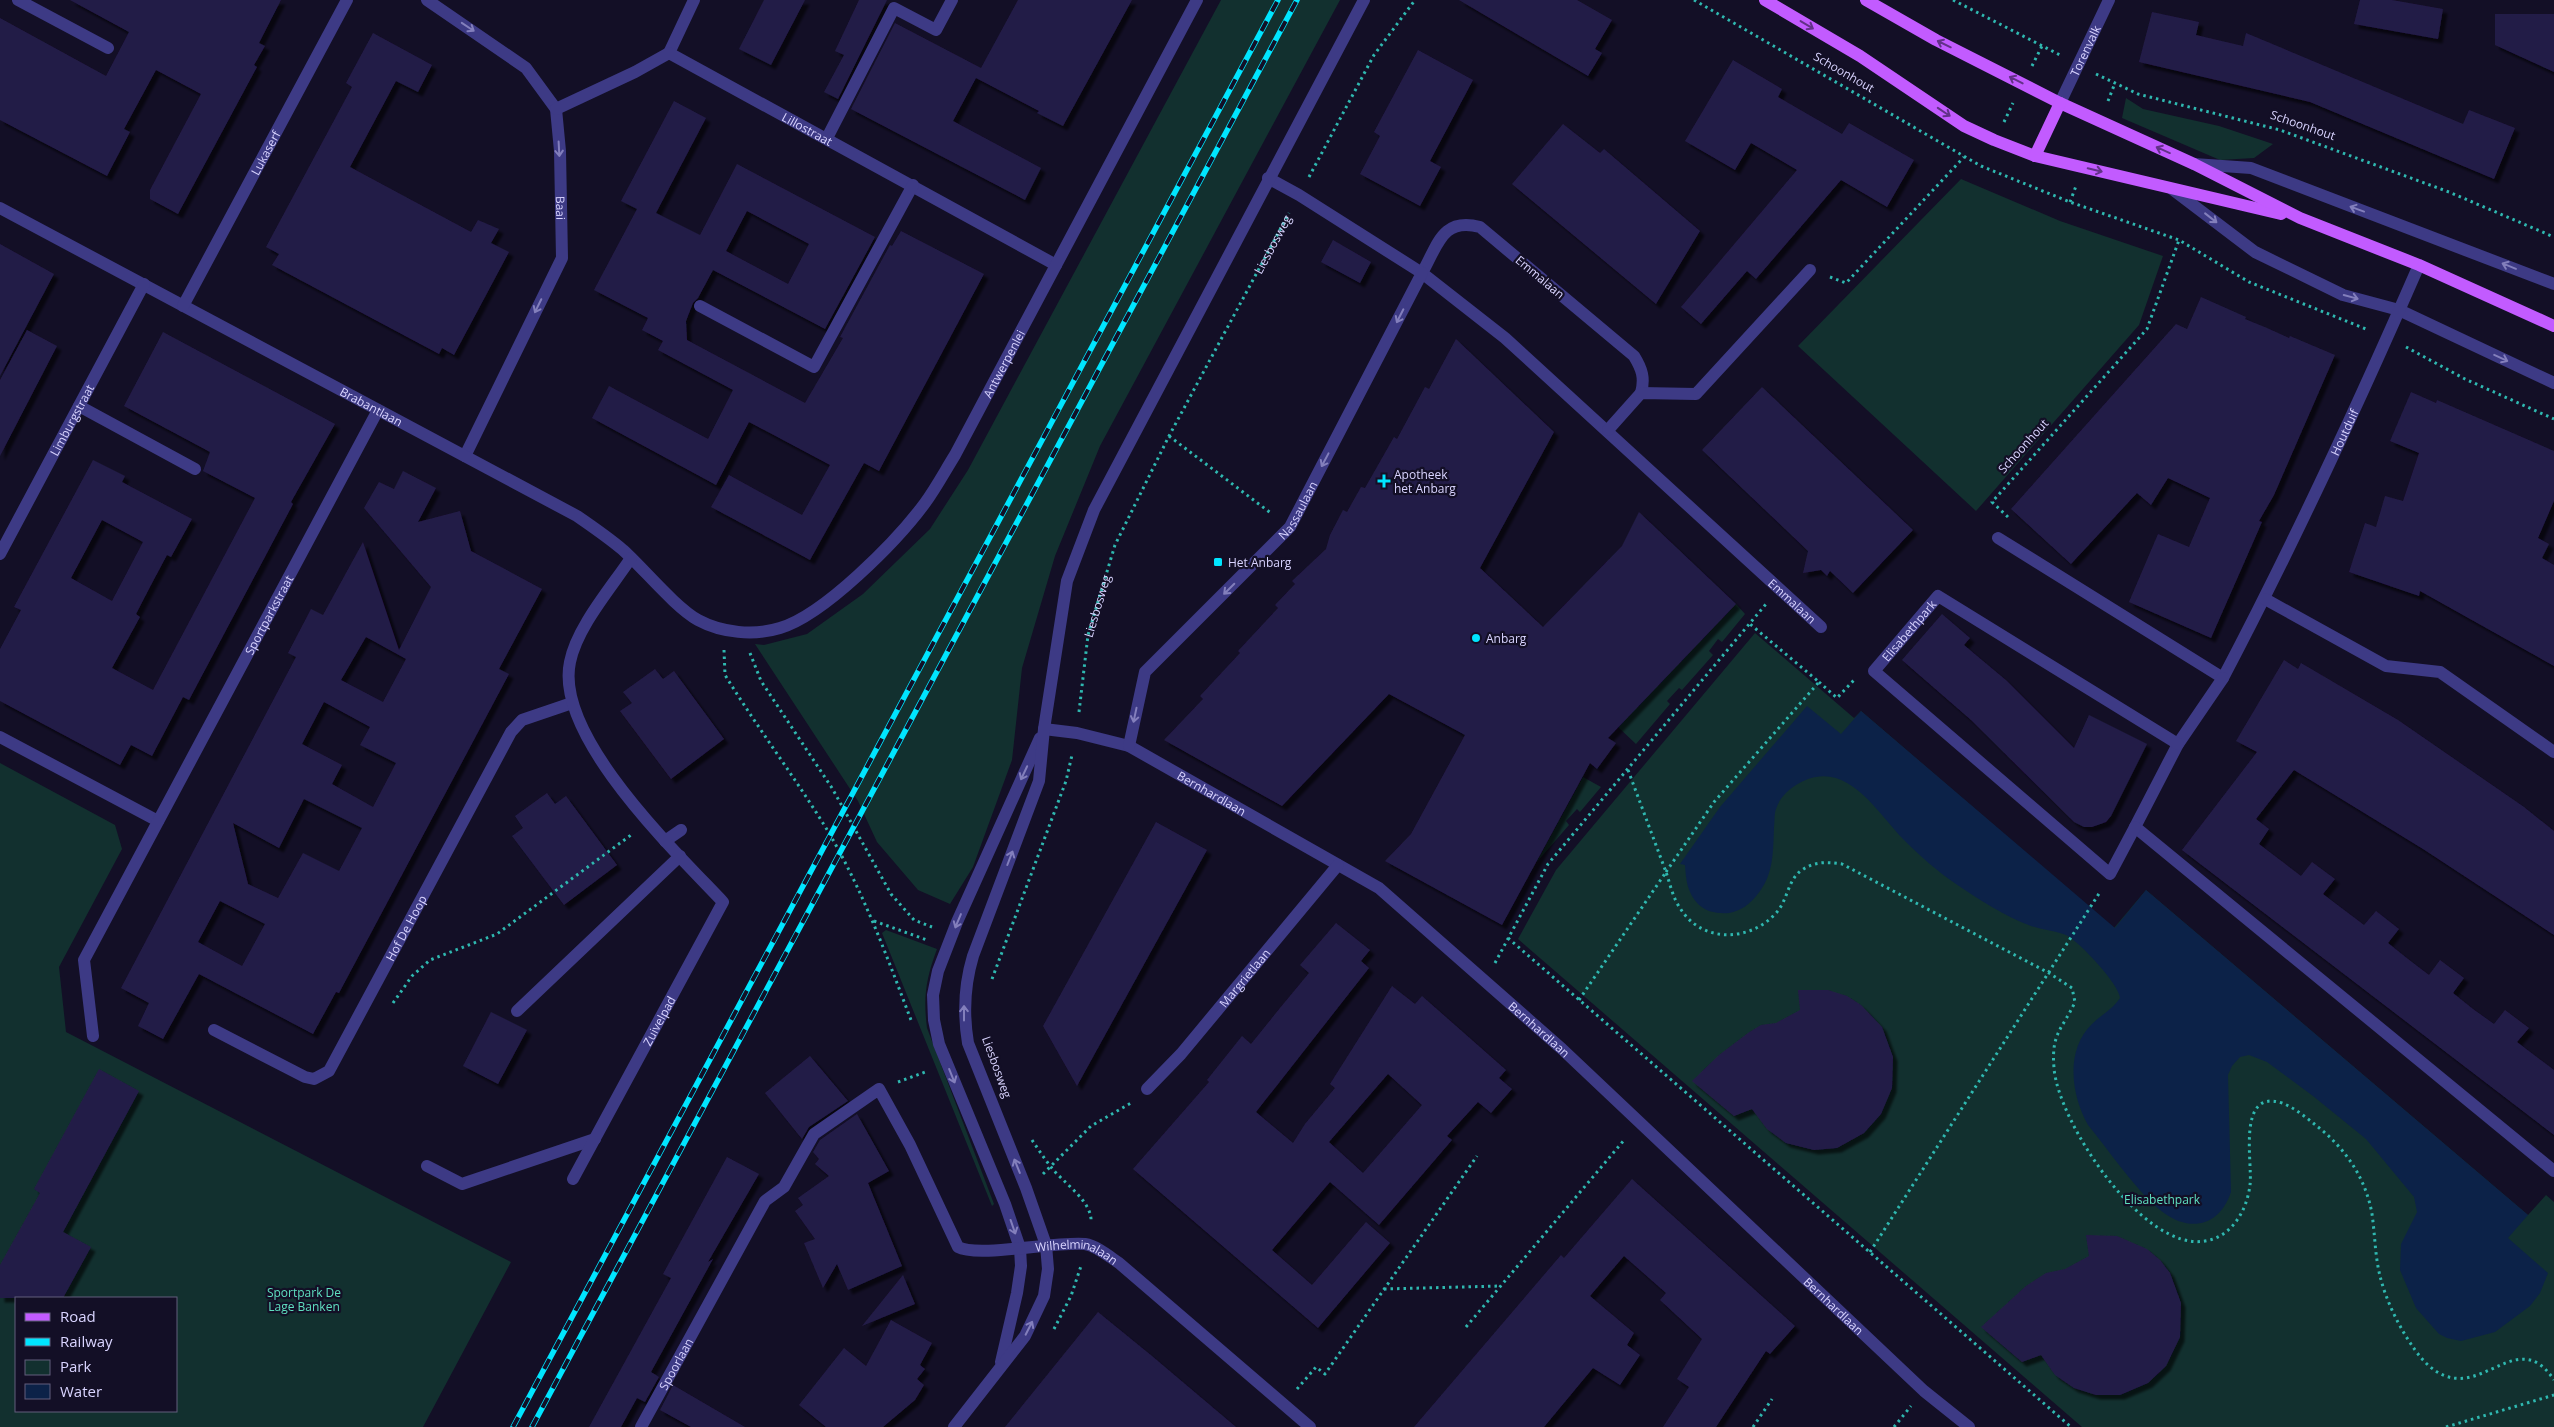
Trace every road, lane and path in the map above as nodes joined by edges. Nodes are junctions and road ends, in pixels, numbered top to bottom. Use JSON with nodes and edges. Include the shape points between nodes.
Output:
{"nodes":[{"id":1,"x":18,"y":0,"type":"edge"},
{"id":2,"x":347,"y":0,"type":"edge"},
{"id":3,"x":427,"y":0,"type":"edge"},
{"id":4,"x":694,"y":0,"type":"edge"},
{"id":5,"x":952,"y":0,"type":"edge"},
{"id":6,"x":1197,"y":0,"type":"edge"},
{"id":7,"x":1364,"y":0,"type":"edge"},
{"id":8,"x":1415,"y":0,"type":"edge"},
{"id":9,"x":1694,"y":0,"type":"edge"},
{"id":10,"x":1765,"y":0,"type":"edge"},
{"id":11,"x":1866,"y":0,"type":"edge"},
{"id":12,"x":1953,"y":0,"type":"edge"},
{"id":13,"x":2109,"y":0,"type":"edge"},
{"id":14,"x":2042,"y":46,"type":"junction"},
{"id":15,"x":108,"y":48,"type":"dead end"},
{"id":16,"x":668,"y":53,"type":"junction"},
{"id":17,"x":2079,"y":65,"type":"junction"},
{"id":18,"x":2023,"y":84,"type":"junction"},
{"id":19,"x":2060,"y":103,"type":"junction"},
{"id":20,"x":556,"y":109,"type":"junction"},
{"id":21,"x":827,"y":138,"type":"junction"},
{"id":22,"x":1994,"y":140,"type":"junction"},
{"id":23,"x":2035,"y":156,"type":"junction"},
{"id":24,"x":1964,"y":157,"type":"junction"},
{"id":25,"x":2194,"y":164,"type":"junction"},
{"id":26,"x":1981,"y":166,"type":"junction"},
{"id":27,"x":1268,"y":178,"type":"junction"},
{"id":28,"x":913,"y":185,"type":"junction"},
{"id":29,"x":2172,"y":188,"type":"junction"},
{"id":30,"x":1299,"y":195,"type":"junction"},
{"id":31,"x":0,"y":208,"type":"edge"},
{"id":32,"x":2300,"y":218,"type":"junction"},
{"id":33,"x":2554,"y":237,"type":"edge"},
{"id":34,"x":2179,"y":240,"type":"junction"},
{"id":35,"x":1056,"y":265,"type":"junction"},
{"id":36,"x":2419,"y":265,"type":"junction"},
{"id":37,"x":1810,"y":270,"type":"joint"},
{"id":38,"x":1422,"y":273,"type":"junction"},
{"id":39,"x":144,"y":284,"type":"junction"},
{"id":40,"x":2554,"y":284,"type":"edge"},
{"id":41,"x":183,"y":306,"type":"junction"},
{"id":42,"x":700,"y":306,"type":"dead end"},
{"id":43,"x":2400,"y":310,"type":"junction"},
{"id":44,"x":2554,"y":326,"type":"edge"},
{"id":45,"x":2388,"y":337,"type":"junction"},
{"id":46,"x":2554,"y":383,"type":"edge"},
{"id":47,"x":1641,"y":393,"type":"junction"},
{"id":48,"x":79,"y":406,"type":"junction"},
{"id":49,"x":378,"y":410,"type":"junction"},
{"id":50,"x":2554,"y":419,"type":"edge"},
{"id":51,"x":1608,"y":430,"type":"junction"},
{"id":52,"x":1169,"y":436,"type":"junction"},
{"id":53,"x":465,"y":456,"type":"junction"},
{"id":54,"x":196,"y":469,"type":"dead end"},
{"id":55,"x":1290,"y":527,"type":"junction"},
{"id":56,"x":1998,"y":538,"type":"joint"},
{"id":57,"x":0,"y":554,"type":"edge"},
{"id":58,"x":631,"y":558,"type":"junction"},
{"id":59,"x":1779,"y":588,"type":"junction"},
{"id":60,"x":2265,"y":599,"type":"junction"},
{"id":61,"x":1750,"y":624,"type":"junction"},
{"id":62,"x":1821,"y":627,"type":"dead end"},
{"id":63,"x":724,"y":629,"type":"junction"},
{"id":64,"x":748,"y":633,"type":"junction"},
{"id":65,"x":1874,"y":672,"type":"junction"},
{"id":66,"x":2223,"y":678,"type":"junction"},
{"id":67,"x":1819,"y":682,"type":"junction"},
{"id":68,"x":572,"y":704,"type":"junction"},
{"id":69,"x":1044,"y":728,"type":"junction"},
{"id":70,"x":1077,"y":733,"type":"junction"},
{"id":71,"x":0,"y":738,"type":"edge"},
{"id":72,"x":2178,"y":744,"type":"junction"},
{"id":73,"x":1129,"y":746,"type":"junction"},
{"id":74,"x":2554,"y":752,"type":"edge"},
{"id":75,"x":1628,"y":769,"type":"junction"},
{"id":76,"x":158,"y":821,"type":"junction"},
{"id":77,"x":648,"y":822,"type":"junction"},
{"id":78,"x":2135,"y":827,"type":"junction"},
{"id":79,"x":680,"y":830,"type":"dead end"},
{"id":80,"x":665,"y":841,"type":"junction"},
{"id":81,"x":680,"y":856,"type":"junction"},
{"id":82,"x":1338,"y":865,"type":"junction"},
{"id":83,"x":1666,"y":872,"type":"junction"},
{"id":84,"x":2102,"y":888,"type":"dead end"},
{"id":85,"x":952,"y":934,"type":"junction"},
{"id":86,"x":947,"y":947,"type":"junction"},
{"id":87,"x":2049,"y":972,"type":"junction"},
{"id":88,"x":991,"y":980,"type":"dead end"},
{"id":89,"x":1579,"y":1000,"type":"junction"},
{"id":90,"x":391,"y":1005,"type":"dead end"},
{"id":91,"x":517,"y":1011,"type":"dead end"},
{"id":92,"x":214,"y":1030,"type":"dead end"},
{"id":93,"x":93,"y":1036,"type":"dead end"},
{"id":94,"x":931,"y":1070,"type":"dead end"},
{"id":95,"x":879,"y":1089,"type":"junction"},
{"id":96,"x":1148,"y":1089,"type":"joint"},
{"id":97,"x":1640,"y":1121,"type":"junction"},
{"id":98,"x":1030,"y":1138,"type":"dead end"},
{"id":99,"x":595,"y":1139,"type":"junction"},
{"id":100,"x":1477,"y":1156,"type":"dead end"},
{"id":101,"x":427,"y":1166,"type":"dead end"},
{"id":102,"x":1051,"y":1168,"type":"junction"},
{"id":103,"x":2554,"y":1170,"type":"edge"},
{"id":104,"x":573,"y":1179,"type":"dead end"},
{"id":105,"x":1026,"y":1188,"type":"junction"},
{"id":106,"x":1087,"y":1244,"type":"junction"},
{"id":107,"x":1046,"y":1245,"type":"junction"},
{"id":108,"x":1020,"y":1248,"type":"junction"},
{"id":109,"x":1870,"y":1252,"type":"junction"},
{"id":110,"x":1501,"y":1286,"type":"junction"},
{"id":111,"x":1383,"y":1289,"type":"junction"},
{"id":112,"x":1466,"y":1328,"type":"dead end"},
{"id":113,"x":1000,"y":1367,"type":"junction"},
{"id":114,"x":2554,"y":1380,"type":"edge"},
{"id":115,"x":2554,"y":1395,"type":"edge"},
{"id":116,"x":1772,"y":1398,"type":"dead end"},
{"id":117,"x":1284,"y":1404,"type":"junction"},
{"id":118,"x":641,"y":1427,"type":"edge"},
{"id":119,"x":954,"y":1427,"type":"edge"},
{"id":120,"x":1310,"y":1427,"type":"edge"},
{"id":121,"x":1753,"y":1427,"type":"edge"},
{"id":122,"x":1969,"y":1427,"type":"edge"},
{"id":123,"x":2071,"y":1427,"type":"edge"},
{"id":124,"x":2446,"y":1427,"type":"edge"}],
"edges":[{"from":1,"to":15,"type":"street"},
{"from":2,"to":41,"type":"street","name":"Lukaserf"},
{"from":3,"to":20,"type":"street","one_way":true,"via":[[526,68]]},
{"from":4,"to":16,"type":"street"},
{"from":5,"to":21,"type":"street","via":[[936,30],[894,8]]},
{"from":6,"to":35,"type":"street","name":"Antwerpenlei"},
{"from":7,"to":27,"type":"street","name":"Liesbosweg"},
{"from":8,"to":30,"type":"path","name":"Liesbosweg","via":[[1374,55]]},
{"from":9,"to":24,"type":"path","name":"Schoonhout"},
{"from":10,"to":22,"type":"main road","name":"Schoonhout","one_way":true,"via":[[1860,56],[1964,126]]},
{"from":18,"to":11,"type":"main road","name":"Schoonhout","one_way":true},
{"from":12,"to":14,"type":"path","name":"Schoonhout"},
{"from":13,"to":17,"type":"street","name":"Torenvalk"},
{"from":14,"to":17,"type":"path","name":"Schoonhout"},
{"from":14,"to":18,"type":"path"},
{"from":16,"to":20,"type":"street"},
{"from":16,"to":21,"type":"street","name":"Lillostraat"},
{"from":17,"to":19,"type":"street","name":"Torenvalk"},
{"from":17,"to":33,"type":"path","name":"Schoonhout","via":[[2138,94],[2280,130],[2449,192]]},
{"from":18,"to":19,"type":"main road","name":"Schoonhout"},
{"from":18,"to":22,"type":"path"},
{"from":19,"to":23,"type":"main road"},
{"from":25,"to":19,"type":"main road","name":"Schoonhout","one_way":true},
{"from":20,"to":53,"type":"street","name":"Baai","one_way":true,"via":[[562,258]]},
{"from":21,"to":28,"type":"street","name":"Lillostraat"},
{"from":22,"to":23,"type":"main road","name":"Schoonhout"},
{"from":22,"to":26,"type":"path"},
{"from":23,"to":29,"type":"main road","name":"Schoonhout","one_way":true},
{"from":24,"to":26,"type":"path","name":"Schoonhout"},
{"from":24,"to":37,"type":"path","via":[[1846,283]]},
{"from":25,"to":32,"type":"main road","name":"Schoonhout"},
{"from":40,"to":25,"type":"street","name":"Schoonhout","one_way":true,"via":[[2251,168]]},
{"from":26,"to":34,"type":"path","name":"Schoonhout","via":[[2070,202]]},
{"from":27,"to":30,"type":"street","name":"Emmalaan"},
{"from":27,"to":69,"type":"street","name":"Liesbosweg","via":[[1084,533],[1067,581]]},
{"from":28,"to":35,"type":"street","name":"Lillostraat"},
{"from":28,"to":42,"type":"street","via":[[814,367]]},
{"from":29,"to":32,"type":"main road","name":"Schoonhout"},
{"from":29,"to":43,"type":"street","name":"Schoonhout","one_way":true,"via":[[2255,252],[2343,295]]},
{"from":30,"to":38,"type":"street","name":"Emmalaan"},
{"from":30,"to":52,"type":"path","name":"Liesbosweg"},
{"from":31,"to":39,"type":"street","name":"Brabantlaan"},
{"from":32,"to":36,"type":"main road","name":"Schoonhout"},
{"from":34,"to":45,"type":"path","name":"Schoonhout","via":[[2249,282]]},
{"from":34,"to":56,"type":"path","name":"Schoonhout","via":[[2146,328],[1992,502],[2012,522]]},
{"from":35,"to":64,"type":"street","name":"Antwerpenlei","via":[[955,455],[925,503],[899,535],[870,565],[804,617],[781,628]]},
{"from":36,"to":43,"type":"street","name":"Houtduif"},
{"from":36,"to":44,"type":"main road","name":"Schoonhout"},
{"from":37,"to":47,"type":"street","via":[[1696,394]]},
{"from":38,"to":47,"type":"street","name":"Emmalaan","via":[[1444,234],[1454,225],[1467,223],[1480,227],[1634,356],[1641,367],[1644,382]]},
{"from":38,"to":51,"type":"street","name":"Emmalaan","via":[[1504,338]]},
{"from":38,"to":55,"type":"street","name":"Nassaulaan","one_way":true},
{"from":39,"to":41,"type":"street","name":"Brabantlaan"},
{"from":39,"to":48,"type":"street","name":"Limburgstraat"},
{"from":41,"to":49,"type":"street","name":"Brabantlaan"},
{"from":43,"to":45,"type":"street","name":"Houtduif"},
{"from":43,"to":46,"type":"street","name":"Schoonhout","one_way":true},
{"from":45,"to":50,"type":"path","name":"Schoonhout","via":[[2465,379]]},
{"from":45,"to":60,"type":"street","name":"Houtduif"},
{"from":47,"to":51,"type":"street"},
{"from":48,"to":54,"type":"street"},
{"from":48,"to":57,"type":"street","name":"Limburgstraat"},
{"from":49,"to":53,"type":"street","name":"Brabantlaan"},
{"from":49,"to":76,"type":"street","name":"Sportparkstraat"},
{"from":51,"to":59,"type":"street","name":"Emmalaan"},
{"from":52,"to":55,"type":"path"},
{"from":52,"to":70,"type":"path","name":"Liesbosweg","via":[[1115,545],[1100,589],[1088,636]]},
{"from":53,"to":58,"type":"street","name":"Brabantlaan","via":[[578,516]]},
{"from":55,"to":73,"type":"street","name":"Nassaulaan","one_way":true,"via":[[1145,672]]},
{"from":56,"to":66,"type":"street"},
{"from":58,"to":63,"type":"street","name":"Brabantlaan","via":[[691,616]]},
{"from":58,"to":68,"type":"street","via":[[583,630],[573,653],[569,682]]},
{"from":59,"to":61,"type":"path"},
{"from":59,"to":62,"type":"street","name":"Emmalaan"},
{"from":60,"to":66,"type":"street","name":"Houtduif"},
{"from":60,"to":74,"type":"street","via":[[2386,666],[2440,672]]},
{"from":61,"to":67,"type":"path"},
{"from":61,"to":75,"type":"path"},
{"from":63,"to":64,"type":"street","name":"Antwerpenlei"},
{"from":63,"to":86,"type":"path","via":[[724,675],[825,827],[873,921]]},
{"from":64,"to":85,"type":"path","via":[[750,656],[761,681],[832,788],[891,894],[914,920]]},
{"from":65,"to":67,"type":"path","via":[[1868,666],[1837,698]]},
{"from":65,"to":72,"type":"street","name":"Elisabethpark","via":[[1938,596]]},
{"from":65,"to":78,"type":"street","name":"Elisabethpark","via":[[2110,874]]},
{"from":66,"to":72,"type":"street","name":"Elisabethpark"},
{"from":67,"to":83,"type":"path","via":[[1714,802]]},
{"from":68,"to":77,"type":"street","via":[[593,746]]},
{"from":68,"to":92,"type":"street","name":"Hof De Hoop","via":[[522,720],[511,732],[329,1071],[314,1079],[305,1077]]},
{"from":69,"to":70,"type":"street","name":"Bernhardlaan"},
{"from":69,"to":85,"type":"street","name":"Liesbosweg","one_way":true},
{"from":105,"to":69,"type":"street","name":"Liesbosweg","one_way":true,"via":[[968,1043],[964,1000],[973,956],[1039,781]]},
{"from":70,"to":73,"type":"street","name":"Bernhardlaan"},
{"from":70,"to":88,"type":"path","name":"Liesbosweg","via":[[1066,781]]},
{"from":71,"to":76,"type":"street"},
{"from":72,"to":78,"type":"street","name":"Elisabethpark"},
{"from":73,"to":82,"type":"street","name":"Bernhardlaan"},
{"from":75,"to":83,"type":"path"},
{"from":75,"to":89,"type":"path","via":[[1548,864],[1508,938]]},
{"from":76,"to":93,"type":"street","name":"Sportparkstraat","via":[[84,960]]},
{"from":77,"to":80,"type":"street"},
{"from":77,"to":90,"type":"path","via":[[498,934],[430,960],[412,976]]},
{"from":78,"to":103,"type":"street"},
{"from":79,"to":80,"type":"street"},
{"from":80,"to":81,"type":"street"},
{"from":81,"to":91,"type":"street"},
{"from":81,"to":99,"type":"street","name":"Zuivelpad","via":[[723,902]]},
{"from":82,"to":96,"type":"street","name":"Margrietlaan","via":[[1182,1054]]},
{"from":82,"to":97,"type":"street","name":"Bernhardlaan","via":[[1379,888],[1562,1048]]},
{"from":83,"to":87,"type":"path","via":[[1679,907],[1688,919],[1714,934],[1729,936],[1756,928],[1778,911],[1800,871],[1826,861],[1842,864]]},
{"from":83,"to":89,"type":"path"},
{"from":84,"to":87,"type":"path"},
{"from":85,"to":86,"type":"street","name":"Liesbosweg"},
{"from":86,"to":108,"type":"street","name":"Liesbosweg","one_way":true,"via":[[933,995],[939,1044]]},
{"from":87,"to":109,"type":"path"},
{"from":87,"to":114,"type":"path","via":[[2068,983],[2075,993],[2075,1002],[2055,1040],[2054,1068],[2063,1106],[2098,1166],[2117,1190],[2148,1219],[2174,1236],[2194,1242],[2206,1241],[2225,1232],[2240,1216],[2247,1200],[2250,1184],[2249,1126],[2253,1115],[2268,1102],[2282,1103],[2326,1133],[2358,1173],[2371,1209],[2380,1278],[2396,1316],[2422,1358],[2441,1373],[2465,1379],[2512,1360],[2528,1358],[2544,1365]]},
{"from":89,"to":109,"type":"path"},
{"from":94,"to":95,"type":"path"},
{"from":95,"to":108,"type":"street","name":"Wilhelminalaan","via":[[910,1145],[958,1248]]},
{"from":95,"to":118,"type":"street","name":"Spoorlaan","via":[[814,1134],[784,1187],[765,1201]]},
{"from":96,"to":102,"type":"path","via":[[1139,1099],[1091,1126]]},
{"from":97,"to":110,"type":"path"},
{"from":97,"to":122,"type":"street","name":"Bernhardlaan","via":[[1924,1391]]},
{"from":98,"to":102,"type":"path"},
{"from":99,"to":101,"type":"street","via":[[462,1184]]},
{"from":99,"to":104,"type":"street","name":"Zuivelpad"},
{"from":100,"to":111,"type":"path"},
{"from":102,"to":105,"type":"path"},
{"from":102,"to":106,"type":"path","via":[[1081,1199],[1092,1217]]},
{"from":105,"to":107,"type":"street","name":"Liesbosweg"},
{"from":106,"to":107,"type":"street","name":"Wilhelminalaan"},
{"from":106,"to":117,"type":"street","name":"Wilhelminalaan","via":[[1119,1263]]},
{"from":107,"to":108,"type":"street","name":"Wilhelminalaan"},
{"from":113,"to":107,"type":"street","one_way":true,"via":[[1025,1336],[1044,1296],[1048,1269]]},
{"from":108,"to":113,"type":"street","via":[[1017,1293]]},
{"from":109,"to":123,"type":"path"},
{"from":110,"to":111,"type":"path"},
{"from":110,"to":112,"type":"path"},
{"from":111,"to":117,"type":"path","via":[[1324,1374],[1316,1366]]},
{"from":113,"to":119,"type":"street"},
{"from":115,"to":124,"type":"path"},
{"from":116,"to":121,"type":"path"},
{"from":117,"to":120,"type":"street","name":"Wilhelminalaan"}]}
